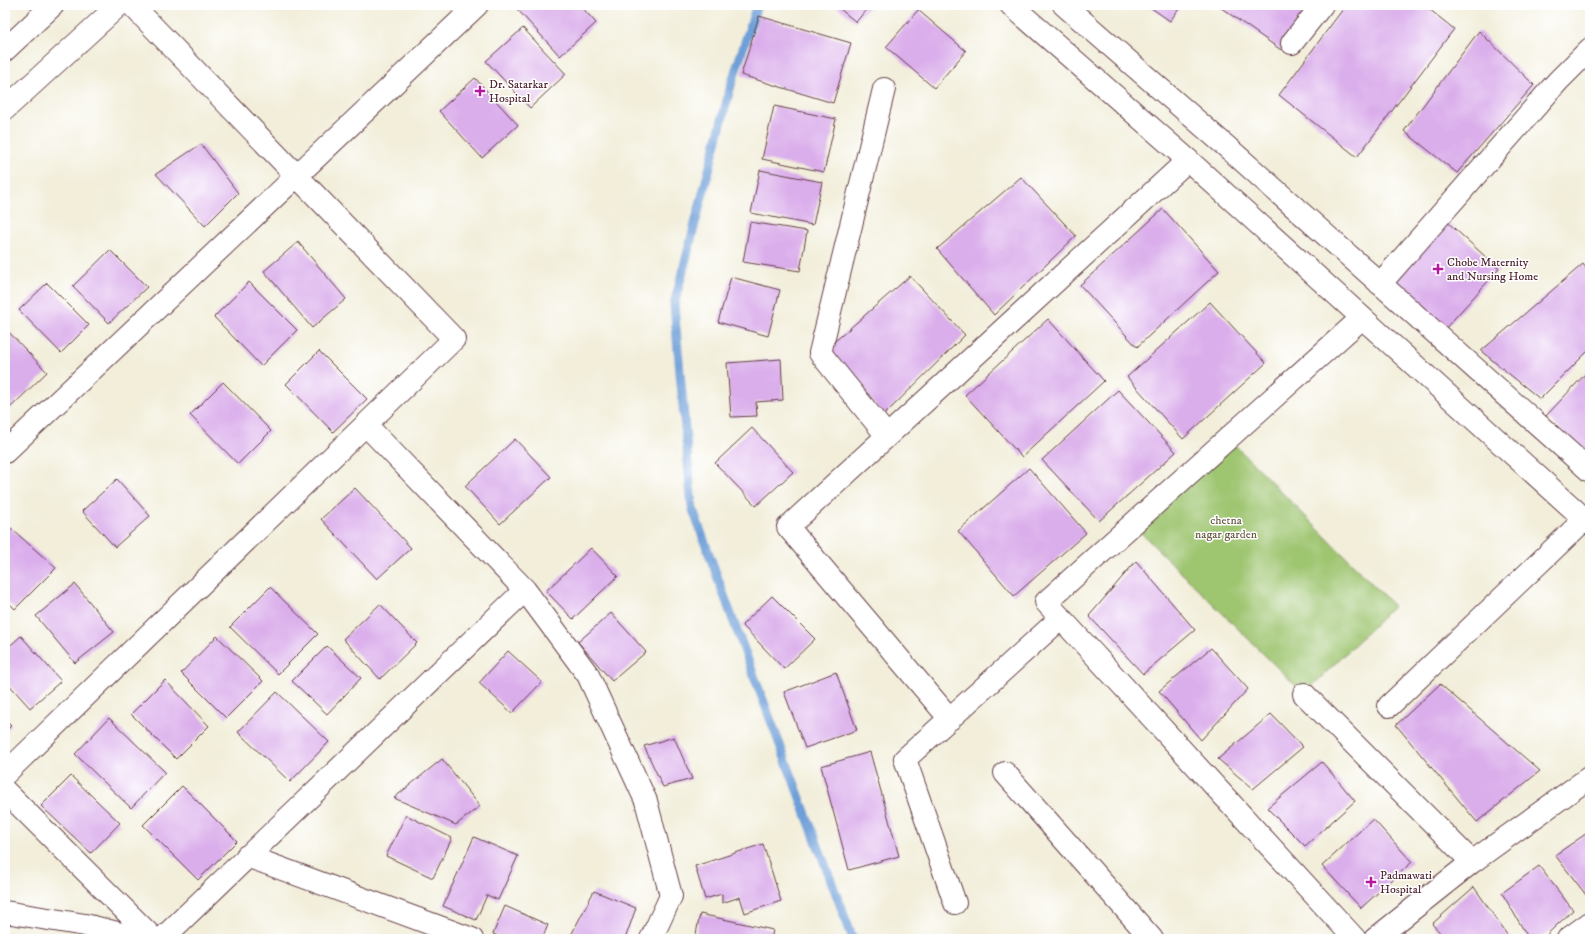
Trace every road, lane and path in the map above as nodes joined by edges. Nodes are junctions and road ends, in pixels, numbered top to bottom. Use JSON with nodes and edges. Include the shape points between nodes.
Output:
{"nodes":[{"id":1,"x":53,"y":5,"type":"edge"},
{"id":2,"x":119,"y":5,"type":"edge"},
{"id":3,"x":132,"y":5,"type":"edge"},
{"id":4,"x":477,"y":5,"type":"edge"},
{"id":5,"x":1011,"y":5,"type":"edge"},
{"id":6,"x":1064,"y":5,"type":"edge"},
{"id":7,"x":1322,"y":5,"type":"edge"},
{"id":8,"x":1292,"y":43,"type":"dead end"},
{"id":9,"x":1590,"y":49,"type":"edge"},
{"id":10,"x":5,"y":50,"type":"edge"},
{"id":11,"x":884,"y":89,"type":"dead end"},
{"id":12,"x":5,"y":109,"type":"edge"},
{"id":13,"x":1188,"y":160,"type":"junction"},
{"id":14,"x":297,"y":176,"type":"junction"},
{"id":15,"x":1380,"y":284,"type":"junction"},
{"id":16,"x":1362,"y":318,"type":"junction"},
{"id":17,"x":366,"y":425,"type":"junction"},
{"id":18,"x":888,"y":436,"type":"junction"},
{"id":19,"x":5,"y":452,"type":"edge"},
{"id":20,"x":1590,"y":471,"type":"edge"},
{"id":21,"x":1587,"y":521,"type":"edge"},
{"id":22,"x":525,"y":590,"type":"junction"},
{"id":23,"x":1061,"y":618,"type":"junction"},
{"id":24,"x":1304,"y":694,"type":"dead end"},
{"id":25,"x":1389,"y":706,"type":"dead end"},
{"id":26,"x":950,"y":719,"type":"junction"},
{"id":27,"x":1005,"y":773,"type":"dead end"},
{"id":28,"x":5,"y":774,"type":"edge"},
{"id":29,"x":1590,"y":777,"type":"edge"},
{"id":30,"x":5,"y":791,"type":"edge"},
{"id":31,"x":247,"y":856,"type":"junction"},
{"id":32,"x":1472,"y":862,"type":"junction"},
{"id":33,"x":955,"y":903,"type":"dead end"},
{"id":34,"x":5,"y":912,"type":"edge"},
{"id":35,"x":1590,"y":923,"type":"edge"},
{"id":36,"x":141,"y":939,"type":"edge"},
{"id":37,"x":154,"y":939,"type":"edge"},
{"id":38,"x":162,"y":939,"type":"edge"},
{"id":39,"x":472,"y":939,"type":"edge"},
{"id":40,"x":651,"y":939,"type":"edge"},
{"id":41,"x":1152,"y":939,"type":"edge"},
{"id":42,"x":1355,"y":939,"type":"edge"},
{"id":43,"x":1376,"y":939,"type":"edge"},
{"id":44,"x":1568,"y":939,"type":"edge"}],
"edges":[{"from":1,"to":10,"type":"street"},
{"from":2,"to":12,"type":"street"},
{"from":3,"to":14,"type":"street"},
{"from":4,"to":14,"type":"street"},
{"from":5,"to":13,"type":"street"},
{"from":6,"to":15,"type":"street"},
{"from":7,"to":8,"type":"street"},
{"from":9,"to":15,"type":"street","via":[[1552,87]]},
{"from":11,"to":18,"type":"street","via":[[820,353]]},
{"from":13,"to":16,"type":"street"},
{"from":13,"to":18,"type":"street"},
{"from":14,"to":17,"type":"street","via":[[454,339]]},
{"from":14,"to":19,"type":"street"},
{"from":15,"to":20,"type":"street"},
{"from":16,"to":21,"type":"street"},
{"from":16,"to":23,"type":"street","via":[[1046,602]]},
{"from":17,"to":22,"type":"street"},
{"from":17,"to":28,"type":"street"},
{"from":18,"to":26,"type":"street","via":[[788,527]]},
{"from":21,"to":25,"type":"street"},
{"from":22,"to":31,"type":"street"},
{"from":22,"to":40,"type":"street","via":[[588,675],[646,801],[671,896]]},
{"from":23,"to":26,"type":"street"},
{"from":23,"to":42,"type":"street"},
{"from":24,"to":32,"type":"street"},
{"from":26,"to":33,"type":"street","via":[[905,759]]},
{"from":27,"to":41,"type":"street"},
{"from":29,"to":32,"type":"street"},
{"from":30,"to":37,"type":"street"},
{"from":31,"to":38,"type":"street"},
{"from":31,"to":39,"type":"street"},
{"from":32,"to":43,"type":"street"},
{"from":34,"to":36,"type":"street","via":[[85,925]]},
{"from":35,"to":44,"type":"street"}]}
